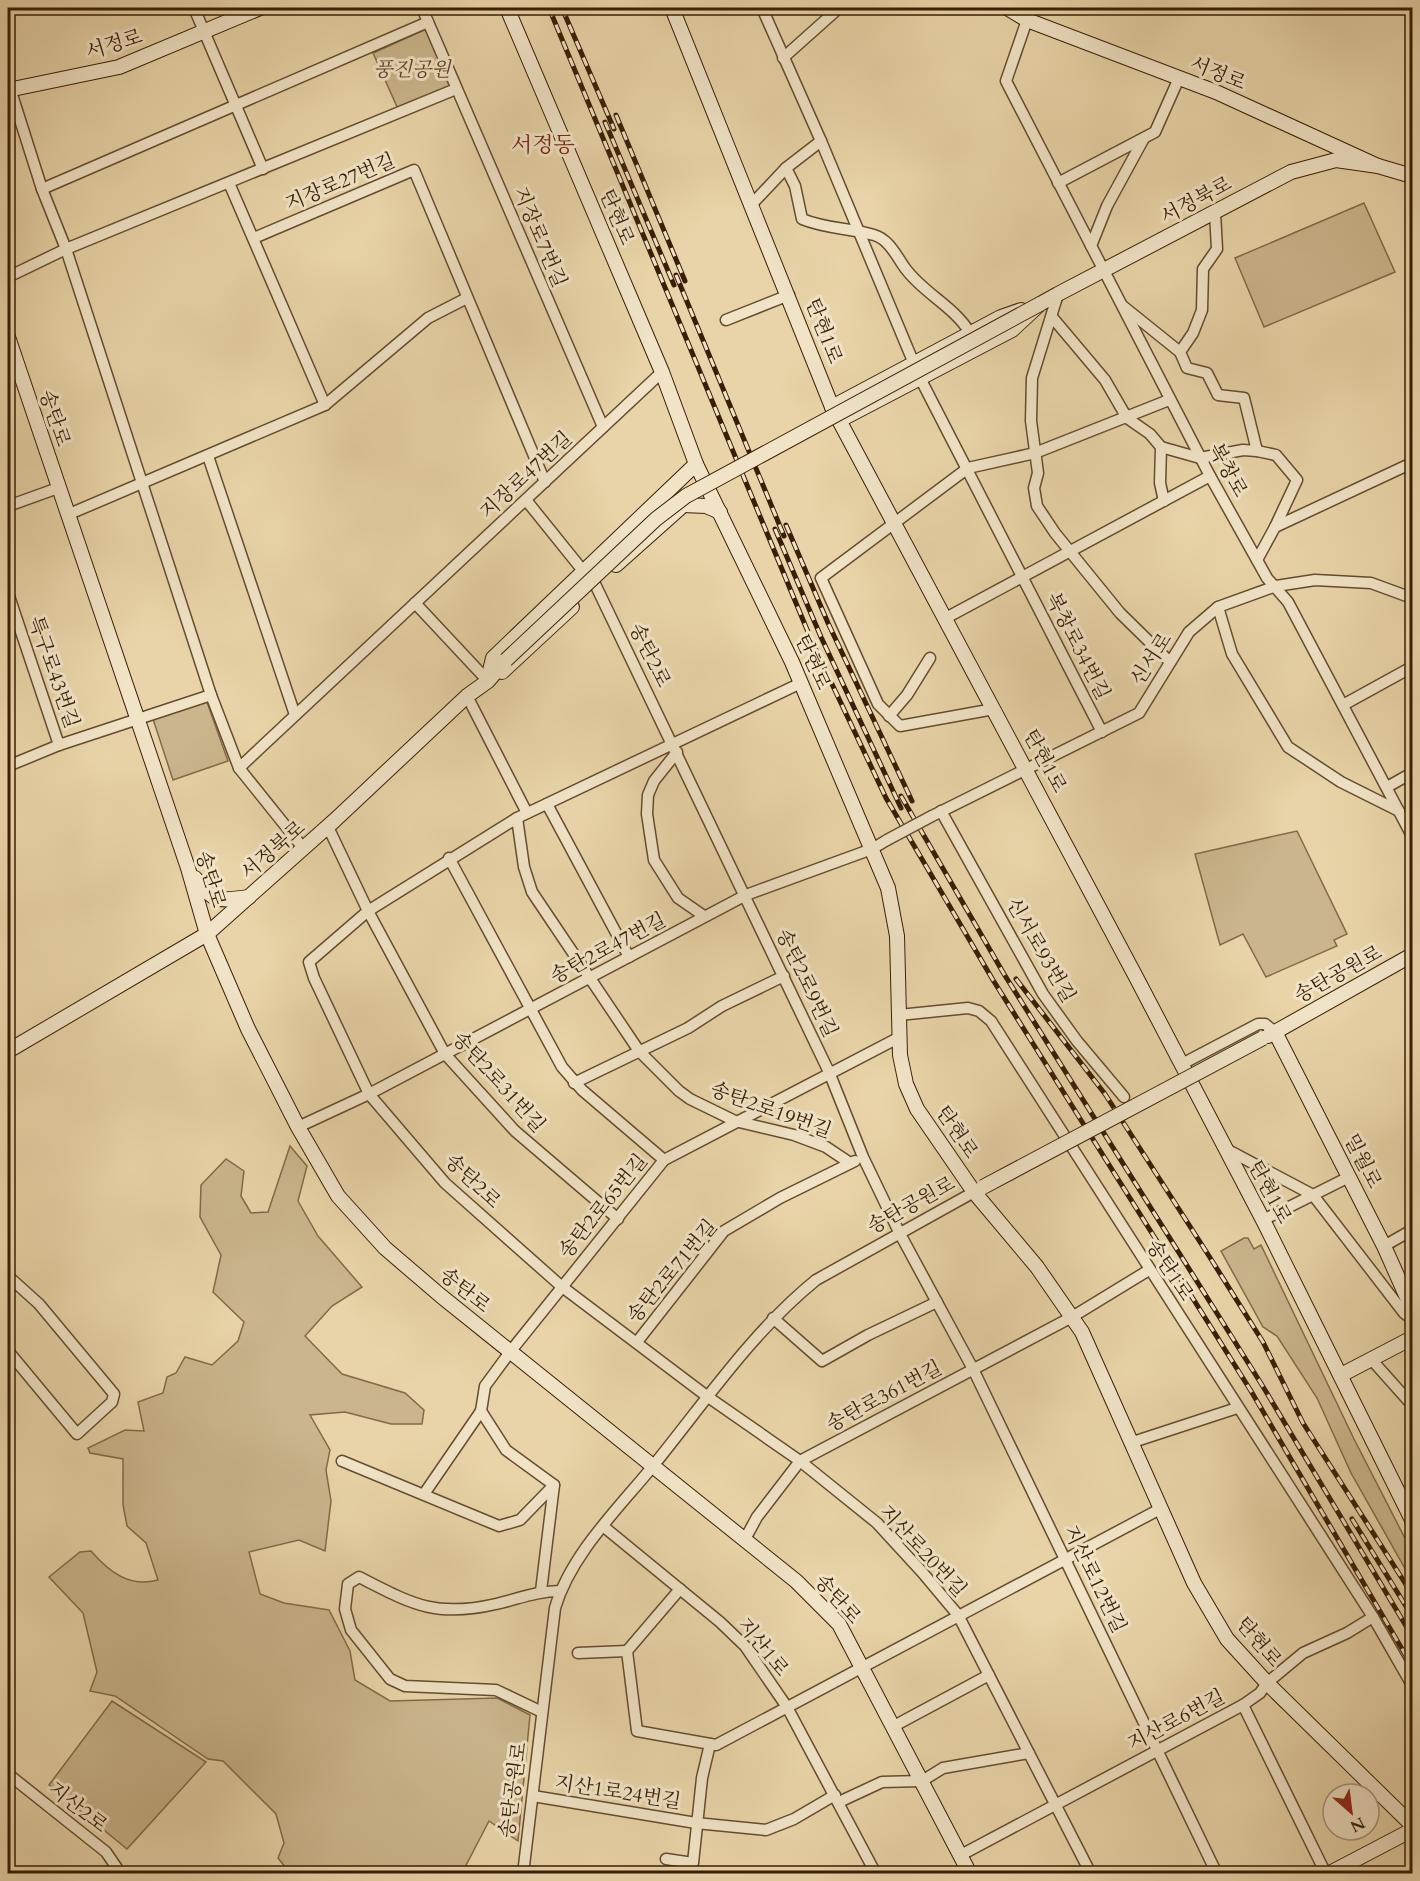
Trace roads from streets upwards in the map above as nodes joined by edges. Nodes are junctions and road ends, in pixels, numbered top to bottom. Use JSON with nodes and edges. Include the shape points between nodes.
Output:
{"nodes":[{"id":1,"x":194,"y":8,"type":"edge"},
{"id":2,"x":260,"y":8,"type":"edge"},
{"id":3,"x":422,"y":8,"type":"edge"},
{"id":4,"x":507,"y":8,"type":"edge"},
{"id":5,"x":672,"y":8,"type":"edge"},
{"id":6,"x":762,"y":8,"type":"edge"},
{"id":7,"x":839,"y":8,"type":"edge"},
{"id":8,"x":1008,"y":8,"type":"edge"},
{"id":9,"x":1027,"y":20,"type":"junction"},
{"id":10,"x":428,"y":22,"type":"junction"},
{"id":11,"x":204,"y":32,"type":"junction"},
{"id":12,"x":783,"y":58,"type":"junction"},
{"id":13,"x":1179,"y":78,"type":"junction"},
{"id":14,"x":8,"y":87,"type":"edge"},
{"id":15,"x":456,"y":88,"type":"junction"},
{"id":16,"x":236,"y":106,"type":"junction"},
{"id":17,"x":1143,"y":140,"type":"junction"},
{"id":18,"x":821,"y":141,"type":"junction"},
{"id":19,"x":1378,"y":166,"type":"junction"},
{"id":20,"x":786,"y":168,"type":"junction"},
{"id":21,"x":263,"y":169,"type":"junction"},
{"id":22,"x":1413,"y":176,"type":"edge"},
{"id":23,"x":229,"y":183,"type":"junction"},
{"id":24,"x":1058,"y":183,"type":"junction"},
{"id":25,"x":42,"y":189,"type":"junction"},
{"id":26,"x":752,"y":204,"type":"junction"},
{"id":27,"x":1215,"y":213,"type":"junction"},
{"id":28,"x":859,"y":233,"type":"junction"},
{"id":29,"x":254,"y":238,"type":"junction"},
{"id":30,"x":1091,"y":246,"type":"junction"},
{"id":31,"x":66,"y":249,"type":"junction"},
{"id":32,"x":1104,"y":270,"type":"junction"},
{"id":33,"x":8,"y":277,"type":"edge"},
{"id":34,"x":1058,"y":294,"type":"junction"},
{"id":35,"x":789,"y":295,"type":"junction"},
{"id":36,"x":466,"y":298,"type":"junction"},
{"id":37,"x":1119,"y":302,"type":"junction"},
{"id":38,"x":1040,"y":304,"type":"junction"},
{"id":39,"x":1052,"y":317,"type":"junction"},
{"id":40,"x":726,"y":320,"type":"dead end"},
{"id":41,"x":970,"y":333,"type":"junction"},
{"id":42,"x":8,"y":337,"type":"edge"},
{"id":43,"x":1179,"y":352,"type":"junction"},
{"id":44,"x":914,"y":364,"type":"junction"},
{"id":45,"x":662,"y":372,"type":"junction"},
{"id":46,"x":920,"y":378,"type":"junction"},
{"id":47,"x":1169,"y":400,"type":"junction"},
{"id":48,"x":325,"y":405,"type":"junction"},
{"id":49,"x":832,"y":407,"type":"junction"},
{"id":50,"x":1126,"y":418,"type":"junction"},
{"id":51,"x":840,"y":420,"type":"junction"},
{"id":52,"x":603,"y":427,"type":"junction"},
{"id":53,"x":1161,"y":447,"type":"junction"},
{"id":54,"x":1257,"y":451,"type":"junction"},
{"id":55,"x":1035,"y":453,"type":"junction"},
{"id":56,"x":208,"y":456,"type":"junction"},
{"id":57,"x":1200,"y":458,"type":"junction"},
{"id":58,"x":1413,"y":463,"type":"edge"},
{"id":59,"x":696,"y":464,"type":"junction"},
{"id":60,"x":968,"y":468,"type":"junction"},
{"id":61,"x":1210,"y":476,"type":"junction"},
{"id":62,"x":544,"y":482,"type":"junction"},
{"id":63,"x":142,"y":483,"type":"junction"},
{"id":64,"x":58,"y":488,"type":"junction"},
{"id":65,"x":709,"y":490,"type":"junction"},
{"id":66,"x":526,"y":500,"type":"junction"},
{"id":67,"x":1164,"y":501,"type":"junction"},
{"id":68,"x":683,"y":505,"type":"junction"},
{"id":69,"x":8,"y":506,"type":"edge"},
{"id":70,"x":720,"y":512,"type":"junction"},
{"id":71,"x":67,"y":515,"type":"junction"},
{"id":72,"x":894,"y":525,"type":"junction"},
{"id":73,"x":1275,"y":527,"type":"junction"},
{"id":74,"x":1070,"y":551,"type":"junction"},
{"id":75,"x":1257,"y":560,"type":"junction"},
{"id":76,"x":584,"y":572,"type":"junction"},
{"id":77,"x":1022,"y":575,"type":"junction"},
{"id":78,"x":595,"y":584,"type":"junction"},
{"id":79,"x":1275,"y":586,"type":"junction"},
{"id":80,"x":8,"y":593,"type":"edge"},
{"id":81,"x":1413,"y":598,"type":"edge"},
{"id":82,"x":415,"y":603,"type":"junction"},
{"id":83,"x":1218,"y":608,"type":"junction"},
{"id":84,"x":944,"y":618,"type":"junction"},
{"id":85,"x":930,"y":658,"type":"dead end"},
{"id":86,"x":1170,"y":662,"type":"junction"},
{"id":87,"x":1413,"y":667,"type":"edge"},
{"id":88,"x":488,"y":681,"type":"junction"},
{"id":89,"x":801,"y":683,"type":"junction"},
{"id":90,"x":211,"y":695,"type":"junction"},
{"id":91,"x":467,"y":696,"type":"junction"},
{"id":92,"x":1343,"y":705,"type":"junction"},
{"id":93,"x":994,"y":709,"type":"junction"},
{"id":94,"x":295,"y":715,"type":"junction"},
{"id":95,"x":889,"y":716,"type":"junction"},
{"id":96,"x":136,"y":718,"type":"junction"},
{"id":97,"x":1102,"y":732,"type":"junction"},
{"id":98,"x":59,"y":745,"type":"junction"},
{"id":99,"x":675,"y":747,"type":"junction"},
{"id":100,"x":8,"y":766,"type":"edge"},
{"id":101,"x":239,"y":768,"type":"junction"},
{"id":102,"x":1028,"y":769,"type":"junction"},
{"id":103,"x":1413,"y":773,"type":"edge"},
{"id":104,"x":1387,"y":787,"type":"junction"},
{"id":105,"x":547,"y":804,"type":"junction"},
{"id":106,"x":1399,"y":811,"type":"junction"},
{"id":107,"x":936,"y":814,"type":"junction"},
{"id":108,"x":522,"y":815,"type":"junction"},
{"id":109,"x":328,"y":827,"type":"junction"},
{"id":110,"x":1413,"y":836,"type":"edge"},
{"id":111,"x":304,"y":849,"type":"junction"},
{"id":112,"x":872,"y":849,"type":"junction"},
{"id":113,"x":449,"y":858,"type":"junction"},
{"id":114,"x":188,"y":868,"type":"junction"},
{"id":115,"x":746,"y":895,"type":"junction"},
{"id":116,"x":249,"y":897,"type":"junction"},
{"id":117,"x":368,"y":911,"type":"junction"},
{"id":118,"x":704,"y":916,"type":"junction"},
{"id":119,"x":207,"y":934,"type":"junction"},
{"id":120,"x":1413,"y":955,"type":"edge"},
{"id":121,"x":629,"y":957,"type":"junction"},
{"id":122,"x":784,"y":976,"type":"junction"},
{"id":123,"x":591,"y":978,"type":"junction"},
{"id":124,"x":532,"y":1008,"type":"junction"},
{"id":125,"x":899,"y":1016,"type":"junction"},
{"id":126,"x":1269,"y":1035,"type":"junction"},
{"id":127,"x":900,"y":1037,"type":"junction"},
{"id":128,"x":8,"y":1051,"type":"edge"},
{"id":129,"x":639,"y":1051,"type":"junction"},
{"id":130,"x":445,"y":1054,"type":"junction"},
{"id":131,"x":1182,"y":1064,"type":"junction"},
{"id":132,"x":829,"y":1072,"type":"junction"},
{"id":133,"x":574,"y":1083,"type":"junction"},
{"id":134,"x":369,"y":1094,"type":"junction"},
{"id":135,"x":1124,"y":1096,"type":"dead end"},
{"id":136,"x":735,"y":1121,"type":"junction"},
{"id":137,"x":298,"y":1127,"type":"junction"},
{"id":138,"x":1226,"y":1149,"type":"junction"},
{"id":139,"x":863,"y":1157,"type":"junction"},
{"id":140,"x":663,"y":1160,"type":"junction"},
{"id":141,"x":850,"y":1163,"type":"junction"},
{"id":142,"x":1349,"y":1177,"type":"junction"},
{"id":143,"x":978,"y":1190,"type":"junction"},
{"id":144,"x":1313,"y":1195,"type":"junction"},
{"id":145,"x":618,"y":1219,"type":"junction"},
{"id":146,"x":1263,"y":1220,"type":"junction"},
{"id":147,"x":1413,"y":1230,"type":"edge"},
{"id":148,"x":899,"y":1232,"type":"junction"},
{"id":149,"x":1384,"y":1246,"type":"junction"},
{"id":150,"x":1149,"y":1270,"type":"junction"},
{"id":151,"x":8,"y":1276,"type":"edge"},
{"id":152,"x":561,"y":1286,"type":"junction"},
{"id":153,"x":936,"y":1302,"type":"junction"},
{"id":154,"x":1413,"y":1309,"type":"edge"},
{"id":155,"x":1072,"y":1317,"type":"junction"},
{"id":156,"x":773,"y":1318,"type":"junction"},
{"id":157,"x":1413,"y":1318,"type":"edge"},
{"id":158,"x":1413,"y":1338,"type":"edge"},
{"id":159,"x":637,"y":1342,"type":"junction"},
{"id":160,"x":8,"y":1351,"type":"edge"},
{"id":161,"x":510,"y":1352,"type":"junction"},
{"id":162,"x":1371,"y":1359,"type":"junction"},
{"id":163,"x":973,"y":1369,"type":"junction"},
{"id":164,"x":1341,"y":1375,"type":"junction"},
{"id":165,"x":708,"y":1397,"type":"junction"},
{"id":166,"x":1413,"y":1405,"type":"edge"},
{"id":167,"x":1237,"y":1408,"type":"junction"},
{"id":168,"x":481,"y":1411,"type":"junction"},
{"id":169,"x":1130,"y":1443,"type":"junction"},
{"id":170,"x":342,"y":1461,"type":"dead end"},
{"id":171,"x":800,"y":1461,"type":"junction"},
{"id":172,"x":654,"y":1465,"type":"junction"},
{"id":173,"x":554,"y":1485,"type":"junction"},
{"id":174,"x":424,"y":1494,"type":"junction"},
{"id":175,"x":1160,"y":1509,"type":"junction"},
{"id":176,"x":1413,"y":1520,"type":"edge"},
{"id":177,"x":604,"y":1527,"type":"junction"},
{"id":178,"x":744,"y":1541,"type":"junction"},
{"id":179,"x":1065,"y":1558,"type":"junction"},
{"id":180,"x":680,"y":1589,"type":"junction"},
{"id":181,"x":542,"y":1591,"type":"junction"},
{"id":182,"x":560,"y":1591,"type":"junction"},
{"id":183,"x":958,"y":1616,"type":"junction"},
{"id":184,"x":1373,"y":1617,"type":"junction"},
{"id":185,"x":627,"y":1651,"type":"junction"},
{"id":186,"x":578,"y":1653,"type":"dead end"},
{"id":187,"x":863,"y":1665,"type":"junction"},
{"id":188,"x":989,"y":1675,"type":"junction"},
{"id":189,"x":1267,"y":1683,"type":"junction"},
{"id":190,"x":1413,"y":1685,"type":"edge"},
{"id":191,"x":1243,"y":1705,"type":"junction"},
{"id":192,"x":787,"y":1707,"type":"junction"},
{"id":193,"x":542,"y":1712,"type":"junction"},
{"id":194,"x":894,"y":1726,"type":"junction"},
{"id":195,"x":713,"y":1745,"type":"junction"},
{"id":196,"x":1159,"y":1750,"type":"junction"},
{"id":197,"x":1029,"y":1753,"type":"junction"},
{"id":198,"x":8,"y":1774,"type":"edge"},
{"id":199,"x":922,"y":1781,"type":"junction"},
{"id":200,"x":533,"y":1796,"type":"junction"},
{"id":201,"x":837,"y":1799,"type":"junction"},
{"id":202,"x":1057,"y":1804,"type":"junction"},
{"id":203,"x":696,"y":1823,"type":"junction"},
{"id":204,"x":1413,"y":1828,"type":"edge"},
{"id":205,"x":961,"y":1855,"type":"junction"},
{"id":206,"x":666,"y":1859,"type":"dead end"},
{"id":207,"x":121,"y":1874,"type":"edge"},
{"id":208,"x":523,"y":1874,"type":"edge"},
{"id":209,"x":876,"y":1874,"type":"edge"},
{"id":210,"x":970,"y":1874,"type":"edge"},
{"id":211,"x":1091,"y":1874,"type":"edge"},
{"id":212,"x":1217,"y":1874,"type":"edge"},
{"id":213,"x":1327,"y":1874,"type":"edge"}],
"edges":[{"from":1,"to":11,"type":"street"},
{"from":2,"to":11,"type":"street","name":"서정로"},
{"from":3,"to":10,"type":"street","name":"지장로7번길"},
{"from":4,"to":45,"type":"street","name":"탄현로"},
{"from":5,"to":26,"type":"street","name":"탄현1로"},
{"from":6,"to":12,"type":"street","name":"복창로34번길"},
{"from":7,"to":12,"type":"street"},
{"from":8,"to":9,"type":"street","name":"서정로"},
{"from":9,"to":13,"type":"street","name":"서정로"},
{"from":9,"to":24,"type":"street","name":"복창로","via":[[1006,81]]},
{"from":10,"to":15,"type":"street","name":"지장로7번길"},
{"from":10,"to":16,"type":"street"},
{"from":11,"to":14,"type":"street","name":"서정로","via":[[119,67]]},
{"from":11,"to":16,"type":"street"},
{"from":12,"to":18,"type":"street","name":"복창로34번길"},
{"from":13,"to":17,"type":"street","via":[[1155,132]]},
{"from":13,"to":19,"type":"street","name":"서정로"},
{"from":14,"to":25,"type":"street"},
{"from":15,"to":21,"type":"street"},
{"from":15,"to":52,"type":"street","name":"지장로7번길"},
{"from":16,"to":21,"type":"street"},
{"from":16,"to":25,"type":"street"},
{"from":17,"to":24,"type":"street"},
{"from":17,"to":30,"type":"street","via":[[1107,206]]},
{"from":18,"to":20,"type":"street"},
{"from":18,"to":28,"type":"street","name":"복창로34번길"},
{"from":19,"to":22,"type":"street","name":"서정로"},
{"from":19,"to":27,"type":"street","name":"서정북로","via":[[1336,160],[1291,172]]},
{"from":20,"to":26,"type":"street"},
{"from":20,"to":28,"type":"street","via":[[795,186],[802,219],[819,227]]},
{"from":21,"to":23,"type":"street"},
{"from":23,"to":29,"type":"street"},
{"from":23,"to":31,"type":"street"},
{"from":24,"to":30,"type":"street","name":"복창로"},
{"from":25,"to":31,"type":"street"},
{"from":26,"to":35,"type":"street","name":"탄현1로"},
{"from":27,"to":32,"type":"street","name":"서정북로"},
{"from":27,"to":43,"type":"street","via":[[1217,249],[1203,270],[1202,310],[1193,333]]},
{"from":28,"to":41,"type":"street","via":[[876,235],[886,242],[918,285],[961,318]]},
{"from":28,"to":44,"type":"street","name":"복창로34번길"},
{"from":29,"to":36,"type":"street","name":"지장로27번길","via":[[414,170]]},
{"from":29,"to":48,"type":"street"},
{"from":30,"to":32,"type":"street","name":"복창로"},
{"from":31,"to":33,"type":"street"},
{"from":31,"to":63,"type":"street"},
{"from":32,"to":34,"type":"street","name":"서정북로"},
{"from":32,"to":37,"type":"street","name":"복창로"},
{"from":34,"to":38,"type":"street","name":"서정북로"},
{"from":34,"to":39,"type":"street"},
{"from":35,"to":40,"type":"street"},
{"from":35,"to":49,"type":"street","name":"탄현1로"},
{"from":36,"to":48,"type":"street","via":[[428,318]]},
{"from":36,"to":62,"type":"street","name":"지장로27번길"},
{"from":37,"to":43,"type":"street"},
{"from":37,"to":47,"type":"street","name":"복창로"},
{"from":38,"to":41,"type":"street"},
{"from":38,"to":46,"type":"street","via":[[1012,330]]},
{"from":38,"to":88,"type":"street","name":"서정북로","bridge":true,"via":[[686,496],[656,519]]},
{"from":39,"to":50,"type":"street","via":[[1105,380]]},
{"from":39,"to":55,"type":"street","via":[[1032,378]]},
{"from":41,"to":44,"type":"street"},
{"from":42,"to":64,"type":"street","name":"송탄로"},
{"from":43,"to":54,"type":"street","via":[[1187,368],[1207,373],[1218,395],[1244,398]]},
{"from":44,"to":46,"type":"street","name":"복창로34번길"},
{"from":44,"to":49,"type":"street"},
{"from":45,"to":52,"type":"street","name":"지장로47번길"},
{"from":45,"to":59,"type":"street","name":"탄현로"},
{"from":46,"to":51,"type":"street"},
{"from":46,"to":60,"type":"street","name":"복창로34번길"},
{"from":47,"to":50,"type":"street"},
{"from":47,"to":57,"type":"street","name":"복창로"},
{"from":48,"to":56,"type":"street"},
{"from":49,"to":51,"type":"street","name":"탄현1로"},
{"from":50,"to":53,"type":"street"},
{"from":50,"to":55,"type":"street"},
{"from":51,"to":72,"type":"street","name":"탄현1로"},
{"from":52,"to":62,"type":"street","name":"지장로47번길"},
{"from":53,"to":57,"type":"street"},
{"from":53,"to":67,"type":"street"},
{"from":54,"to":57,"type":"street"},
{"from":54,"to":73,"type":"street","via":[[1276,454],[1297,480]]},
{"from":55,"to":60,"type":"street"},
{"from":55,"to":74,"type":"street","via":[[1037,506]]},
{"from":56,"to":63,"type":"street"},
{"from":56,"to":94,"type":"street"},
{"from":57,"to":61,"type":"street","name":"복창로"},
{"from":58,"to":73,"type":"street"},
{"from":59,"to":65,"type":"street","name":"탄현로"},
{"from":59,"to":76,"type":"street"},
{"from":60,"to":72,"type":"street"},
{"from":60,"to":77,"type":"street","name":"복창로34번길"},
{"from":61,"to":67,"type":"street"},
{"from":61,"to":75,"type":"street","name":"복창로"},
{"from":62,"to":66,"type":"street","name":"지장로47번길"},
{"from":63,"to":71,"type":"street"},
{"from":63,"to":90,"type":"street"},
{"from":64,"to":69,"type":"street"},
{"from":64,"to":71,"type":"street","name":"송탄로"},
{"from":65,"to":68,"type":"street"},
{"from":65,"to":70,"type":"street","name":"탄현로"},
{"from":66,"to":76,"type":"street"},
{"from":66,"to":82,"type":"street","name":"지장로47번길"},
{"from":67,"to":74,"type":"street"},
{"from":68,"to":70,"type":"street","via":[[706,506]]},
{"from":68,"to":78,"type":"street"},
{"from":70,"to":89,"type":"street","name":"탄현로"},
{"from":71,"to":96,"type":"street","name":"송탄로"},
{"from":72,"to":84,"type":"street","name":"탄현1로"},
{"from":72,"to":95,"type":"street","via":[[821,578],[878,704]]},
{"from":73,"to":75,"type":"street"},
{"from":74,"to":77,"type":"street"},
{"from":74,"to":86,"type":"street","via":[[1120,613]]},
{"from":75,"to":79,"type":"street","name":"복창로"},
{"from":76,"to":88,"type":"street","via":[[493,658]]},
{"from":77,"to":84,"type":"street"},
{"from":77,"to":97,"type":"street","name":"복창로34번길"},
{"from":78,"to":88,"type":"street","via":[[510,667]]},
{"from":78,"to":99,"type":"street","name":"송탄2로"},
{"from":79,"to":81,"type":"street","name":"신서로","via":[[1315,580],[1371,583]]},
{"from":79,"to":83,"type":"street","name":"신서로"},
{"from":79,"to":92,"type":"street","name":"복창로","via":[[1288,602]]},
{"from":80,"to":98,"type":"street","name":"특구로43번길"},
{"from":82,"to":88,"type":"street"},
{"from":82,"to":94,"type":"street","name":"지장로47번길"},
{"from":83,"to":86,"type":"street","name":"신서로","via":[[1189,632]]},
{"from":83,"to":106,"type":"street","via":[[1232,654],[1288,747],[1341,782]]},
{"from":84,"to":93,"type":"street","name":"탄현1로"},
{"from":85,"to":95,"type":"street"},
{"from":86,"to":97,"type":"street","name":"신서로","via":[[1139,713]]},
{"from":87,"to":92,"type":"street"},
{"from":88,"to":91,"type":"street","name":"서정북로"},
{"from":89,"to":99,"type":"street","name":"송탄2로"},
{"from":89,"to":112,"type":"street","name":"탄현로"},
{"from":90,"to":96,"type":"street"},
{"from":90,"to":101,"type":"street"},
{"from":91,"to":108,"type":"street"},
{"from":91,"to":109,"type":"street","name":"서정북로"},
{"from":92,"to":104,"type":"street","name":"복창로"},
{"from":93,"to":95,"type":"street","via":[[900,726]]},
{"from":93,"to":102,"type":"street","name":"탄현1로"},
{"from":94,"to":101,"type":"street","name":"지장로47번길"},
{"from":96,"to":98,"type":"street"},
{"from":96,"to":114,"type":"street","name":"송탄로"},
{"from":97,"to":102,"type":"street","name":"신서로"},
{"from":98,"to":100,"type":"street","name":"특구로43번길"},
{"from":99,"to":105,"type":"street","name":"송탄2로"},
{"from":99,"to":115,"type":"street","name":"송탄2로9번길"},
{"from":99,"to":118,"type":"street","via":[[648,795],[654,860],[678,898]]},
{"from":101,"to":111,"type":"street"},
{"from":102,"to":107,"type":"street","name":"신서로"},
{"from":102,"to":131,"type":"street","name":"탄현1로"},
{"from":103,"to":104,"type":"street"},
{"from":104,"to":106,"type":"street","name":"복창로"},
{"from":105,"to":108,"type":"street","name":"송탄2로"},
{"from":105,"to":121,"type":"street"},
{"from":106,"to":110,"type":"street","name":"복창로"},
{"from":107,"to":112,"type":"street","name":"신서로","bridge":true},
{"from":107,"to":135,"type":"street","name":"신서로93번길","via":[[1043,994]]},
{"from":108,"to":113,"type":"street","name":"송탄2로"},
{"from":108,"to":123,"type":"street","name":"송탄2로19번길","via":[[524,867],[532,892]]},
{"from":109,"to":111,"type":"street","name":"서정북로"},
{"from":109,"to":117,"type":"street"},
{"from":111,"to":116,"type":"street","name":"서정북로"},
{"from":112,"to":115,"type":"street","name":"송탄2로47번길"},
{"from":112,"to":125,"type":"street","name":"탄현로","via":[[888,888],[897,936]]},
{"from":113,"to":117,"type":"street","name":"송탄2로"},
{"from":113,"to":124,"type":"street"},
{"from":114,"to":116,"type":"street","via":[[206,894],[224,901]]},
{"from":114,"to":119,"type":"street","name":"송탄로"},
{"from":115,"to":118,"type":"street","name":"송탄2로47번길"},
{"from":115,"to":122,"type":"street","name":"송탄2로9번길"},
{"from":116,"to":119,"type":"street","name":"서정북로"},
{"from":117,"to":130,"type":"street","name":"송탄2로31번길"},
{"from":117,"to":134,"type":"street","name":"송탄2로","via":[[309,962]]},
{"from":118,"to":121,"type":"street","name":"송탄2로47번길"},
{"from":119,"to":128,"type":"street","name":"서정북로"},
{"from":119,"to":137,"type":"street","name":"송탄로","via":[[248,1029]]},
{"from":120,"to":126,"type":"street","name":"송탄공원로"},
{"from":121,"to":123,"type":"street","name":"송탄2로47번길"},
{"from":122,"to":129,"type":"street"},
{"from":122,"to":132,"type":"street","name":"송탄2로9번길"},
{"from":123,"to":124,"type":"street","name":"송탄2로47번길"},
{"from":123,"to":129,"type":"street","name":"송탄2로19번길"},
{"from":124,"to":130,"type":"street","name":"송탄2로47번길"},
{"from":124,"to":133,"type":"street"},
{"from":125,"to":127,"type":"street","name":"탄현로"},
{"from":125,"to":150,"type":"street","name":"송탄1로","via":[[968,1008],[991,1021]]},
{"from":126,"to":131,"type":"street","via":[[1265,1024],[1258,1024]]},
{"from":126,"to":142,"type":"street","name":"밀월로"},
{"from":126,"to":143,"type":"street","name":"송탄공원로","bridge":true},
{"from":127,"to":132,"type":"street","name":"송탄2로65번길"},
{"from":127,"to":143,"type":"street","name":"탄현로","via":[[906,1084],[917,1109]]},
{"from":129,"to":133,"type":"street"},
{"from":129,"to":136,"type":"street","name":"송탄2로19번길","via":[[690,1099]]},
{"from":130,"to":134,"type":"street","name":"송탄2로47번길"},
{"from":130,"to":145,"type":"street","name":"송탄2로31번길","via":[[515,1131]]},
{"from":131,"to":138,"type":"street","name":"탄현1로"},
{"from":132,"to":136,"type":"street","name":"송탄2로65번길"},
{"from":132,"to":139,"type":"street","name":"송탄2로9번길"},
{"from":133,"to":140,"type":"street"},
{"from":134,"to":137,"type":"street"},
{"from":134,"to":152,"type":"street","name":"송탄2로","via":[[445,1183]]},
{"from":136,"to":140,"type":"street","name":"송탄2로65번길"},
{"from":136,"to":141,"type":"street","name":"송탄2로19번길","via":[[794,1135],[826,1147]]},
{"from":137,"to":161,"type":"street","name":"송탄로","via":[[338,1196],[385,1248]]},
{"from":138,"to":144,"type":"street"},
{"from":138,"to":146,"type":"street","name":"탄현1로"},
{"from":139,"to":141,"type":"street","name":"송탄2로71번길"},
{"from":139,"to":148,"type":"street","name":"송탄2로9번길"},
{"from":140,"to":145,"type":"street","name":"송탄2로65번길"},
{"from":141,"to":159,"type":"street","name":"송탄2로71번길","via":[[724,1231]]},
{"from":142,"to":144,"type":"street"},
{"from":142,"to":149,"type":"street","name":"밀월로"},
{"from":143,"to":148,"type":"street","name":"송탄공원로"},
{"from":143,"to":155,"type":"street","name":"탄현로"},
{"from":144,"to":146,"type":"street"},
{"from":144,"to":157,"type":"street","via":[[1404,1313]]},
{"from":145,"to":152,"type":"street","name":"송탄2로65번길"},
{"from":146,"to":164,"type":"street","name":"탄현1로"},
{"from":147,"to":149,"type":"street"},
{"from":148,"to":153,"type":"street","name":"지산로12번길"},
{"from":148,"to":156,"type":"street","name":"송탄공원로","via":[[816,1280]]},
{"from":149,"to":154,"type":"street","name":"밀월로"},
{"from":150,"to":155,"type":"street"},
{"from":150,"to":167,"type":"street","name":"송탄1로"},
{"from":151,"to":160,"type":"street","via":[[39,1304],[114,1394],[112,1402],[77,1434]]},
{"from":152,"to":159,"type":"street","name":"송탄2로"},
{"from":152,"to":161,"type":"street"},
{"from":153,"to":156,"type":"street","via":[[822,1361]]},
{"from":153,"to":163,"type":"street","name":"지산로12번길"},
{"from":155,"to":163,"type":"street","name":"송탄로361번길"},
{"from":155,"to":169,"type":"street","name":"탄현로","via":[[1100,1366]]},
{"from":156,"to":165,"type":"street","name":"송탄공원로"},
{"from":158,"to":162,"type":"street"},
{"from":159,"to":165,"type":"street","name":"송탄2로"},
{"from":161,"to":168,"type":"street","via":[[485,1386]]},
{"from":161,"to":172,"type":"street","name":"송탄로"},
{"from":162,"to":164,"type":"street"},
{"from":162,"to":166,"type":"street"},
{"from":163,"to":171,"type":"street","name":"송탄로361번길"},
{"from":163,"to":179,"type":"street","name":"지산로12번길"},
{"from":164,"to":176,"type":"street","name":"탄현1로"},
{"from":165,"to":171,"type":"street","name":"지산로20번길"},
{"from":165,"to":172,"type":"street","name":"송탄공원로"},
{"from":167,"to":169,"type":"street"},
{"from":167,"to":184,"type":"street","name":"송탄1로"},
{"from":168,"to":173,"type":"street","via":[[506,1450]]},
{"from":168,"to":174,"type":"street"},
{"from":169,"to":175,"type":"street","name":"탄현로"},
{"from":170,"to":174,"type":"street"},
{"from":171,"to":178,"type":"street","name":"송탄로361번길","via":[[757,1517]]},
{"from":171,"to":183,"type":"street","name":"지산로20번길","via":[[877,1523]]},
{"from":172,"to":177,"type":"street","name":"송탄공원로"},
{"from":172,"to":178,"type":"street","name":"송탄로"},
{"from":173,"to":174,"type":"street","via":[[520,1520],[499,1526]]},
{"from":173,"to":181,"type":"street"},
{"from":175,"to":179,"type":"street","name":"지산1로"},
{"from":175,"to":189,"type":"street","name":"탄현로","via":[[1194,1583],[1227,1639]]},
{"from":177,"to":180,"type":"street","name":"지산1로"},
{"from":177,"to":182,"type":"street","name":"송탄공원로","via":[[581,1555]]},
{"from":178,"to":187,"type":"street","name":"송탄로","via":[[796,1581],[839,1624]]},
{"from":179,"to":183,"type":"street","name":"지산1로"},
{"from":179,"to":196,"type":"street","name":"지산로12번길"},
{"from":180,"to":185,"type":"street"},
{"from":180,"to":192,"type":"street","name":"지산1로","via":[[745,1646]]},
{"from":181,"to":182,"type":"street"},
{"from":181,"to":193,"type":"street","via":[[469,1610],[435,1609],[411,1604],[359,1577],[348,1584],[345,1609],[351,1630],[390,1679],[405,1686],[496,1690]]},
{"from":182,"to":193,"type":"street","name":"송탄공원로"},
{"from":183,"to":187,"type":"street","name":"지산1로"},
{"from":183,"to":188,"type":"street","name":"지산로20번길"},
{"from":184,"to":189,"type":"street","via":[[1304,1653]]},
{"from":184,"to":190,"type":"street","name":"송탄1로"},
{"from":185,"to":186,"type":"street"},
{"from":185,"to":195,"type":"street","via":[[637,1731]]},
{"from":187,"to":192,"type":"street","name":"지산1로"},
{"from":187,"to":194,"type":"street","name":"송탄로"},
{"from":188,"to":194,"type":"street"},
{"from":188,"to":197,"type":"street","name":"지산로20번길"},
{"from":189,"to":191,"type":"street"},
{"from":189,"to":204,"type":"street","name":"탄현로"},
{"from":191,"to":196,"type":"street","name":"지산로6번길"},
{"from":191,"to":213,"type":"street","name":"지산로6번길"},
{"from":192,"to":195,"type":"street","name":"지산1로"},
{"from":192,"to":201,"type":"street","name":"지산1로"},
{"from":193,"to":200,"type":"street","name":"송탄공원로"},
{"from":194,"to":199,"type":"street","name":"송탄로"},
{"from":195,"to":203,"type":"street","name":"지산1로24번길","via":[[702,1778]]},
{"from":196,"to":202,"type":"street","name":"지산로6번길"},
{"from":196,"to":212,"type":"street","name":"지산로12번길"},
{"from":197,"to":199,"type":"street","via":[[943,1768]]},
{"from":197,"to":202,"type":"street","name":"지산로20번길"},
{"from":198,"to":207,"type":"street","name":"지산2로","via":[[106,1852]]},
{"from":199,"to":201,"type":"street","via":[[882,1782]]},
{"from":199,"to":205,"type":"street","name":"송탄로"},
{"from":200,"to":203,"type":"street","name":"지산1로24번길"},
{"from":200,"to":208,"type":"street","name":"송탄공원로"},
{"from":201,"to":203,"type":"street","name":"지산1로24번길","via":[[766,1830]]},
{"from":201,"to":209,"type":"street","name":"지산1로"},
{"from":202,"to":205,"type":"street","name":"지산로6번길"},
{"from":202,"to":211,"type":"street","name":"지산로20번길"},
{"from":203,"to":206,"type":"street","via":[[693,1863]]},
{"from":204,"to":213,"type":"street"},
{"from":205,"to":210,"type":"street","name":"송탄로"}]}
